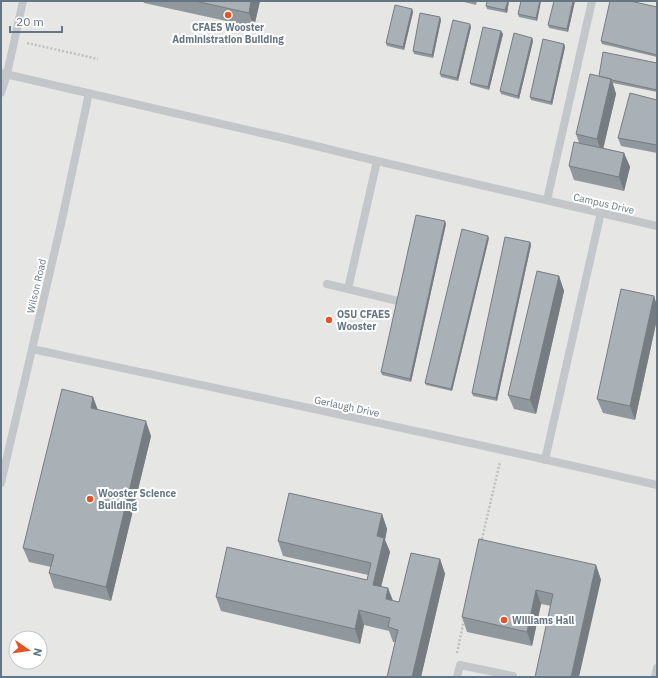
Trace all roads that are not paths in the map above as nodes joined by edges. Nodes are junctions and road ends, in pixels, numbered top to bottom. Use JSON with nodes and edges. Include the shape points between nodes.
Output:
{"nodes":[{"id":1,"x":23,"y":1,"type":"edge"},
{"id":2,"x":592,"y":1,"type":"edge"},
{"id":3,"x":4,"y":74,"type":"edge"},
{"id":4,"x":1,"y":93,"type":"edge"},
{"id":5,"x":90,"y":93,"type":"junction"},
{"id":6,"x":377,"y":161,"type":"junction"},
{"id":7,"x":547,"y":200,"type":"junction"},
{"id":8,"x":601,"y":212,"type":"junction"},
{"id":9,"x":657,"y":226,"type":"edge"},
{"id":10,"x":327,"y":284,"type":"dead end"},
{"id":11,"x":348,"y":289,"type":"junction"},
{"id":12,"x":398,"y":301,"type":"edge"},
{"id":13,"x":32,"y":349,"type":"junction"},
{"id":14,"x":546,"y":460,"type":"junction"},
{"id":15,"x":1,"y":483,"type":"edge"},
{"id":16,"x":657,"y":485,"type":"edge"},
{"id":17,"x":657,"y":668,"type":"edge"},
{"id":18,"x":457,"y":677,"type":"edge"},
{"id":19,"x":513,"y":677,"type":"edge"},
{"id":20,"x":655,"y":677,"type":"edge"}],
"edges":[{"from":1,"to":3,"type":"lane"},
{"from":2,"to":7,"type":"lane"},
{"from":3,"to":4,"type":"lane"},
{"from":3,"to":5,"type":"lane","name":"Campus Drive"},
{"from":5,"to":6,"type":"lane","name":"Campus Drive"},
{"from":5,"to":13,"type":"lane","name":"Wilson Road"},
{"from":6,"to":7,"type":"lane","name":"Campus Drive"},
{"from":6,"to":11,"type":"lane"},
{"from":7,"to":8,"type":"lane","name":"Campus Drive"},
{"from":8,"to":9,"type":"lane","name":"Campus Drive"},
{"from":8,"to":14,"type":"lane"},
{"from":10,"to":11,"type":"lane"},
{"from":11,"to":12,"type":"lane"},
{"from":13,"to":14,"type":"lane","name":"Gerlaugh Drive"},
{"from":13,"to":15,"type":"lane","name":"Wilson Road"},
{"from":14,"to":16,"type":"lane","name":"Gerlaugh Drive"},
{"from":17,"to":20,"type":"lane"},
{"from":18,"to":19,"type":"lane","via":[[460,665]]}]}
